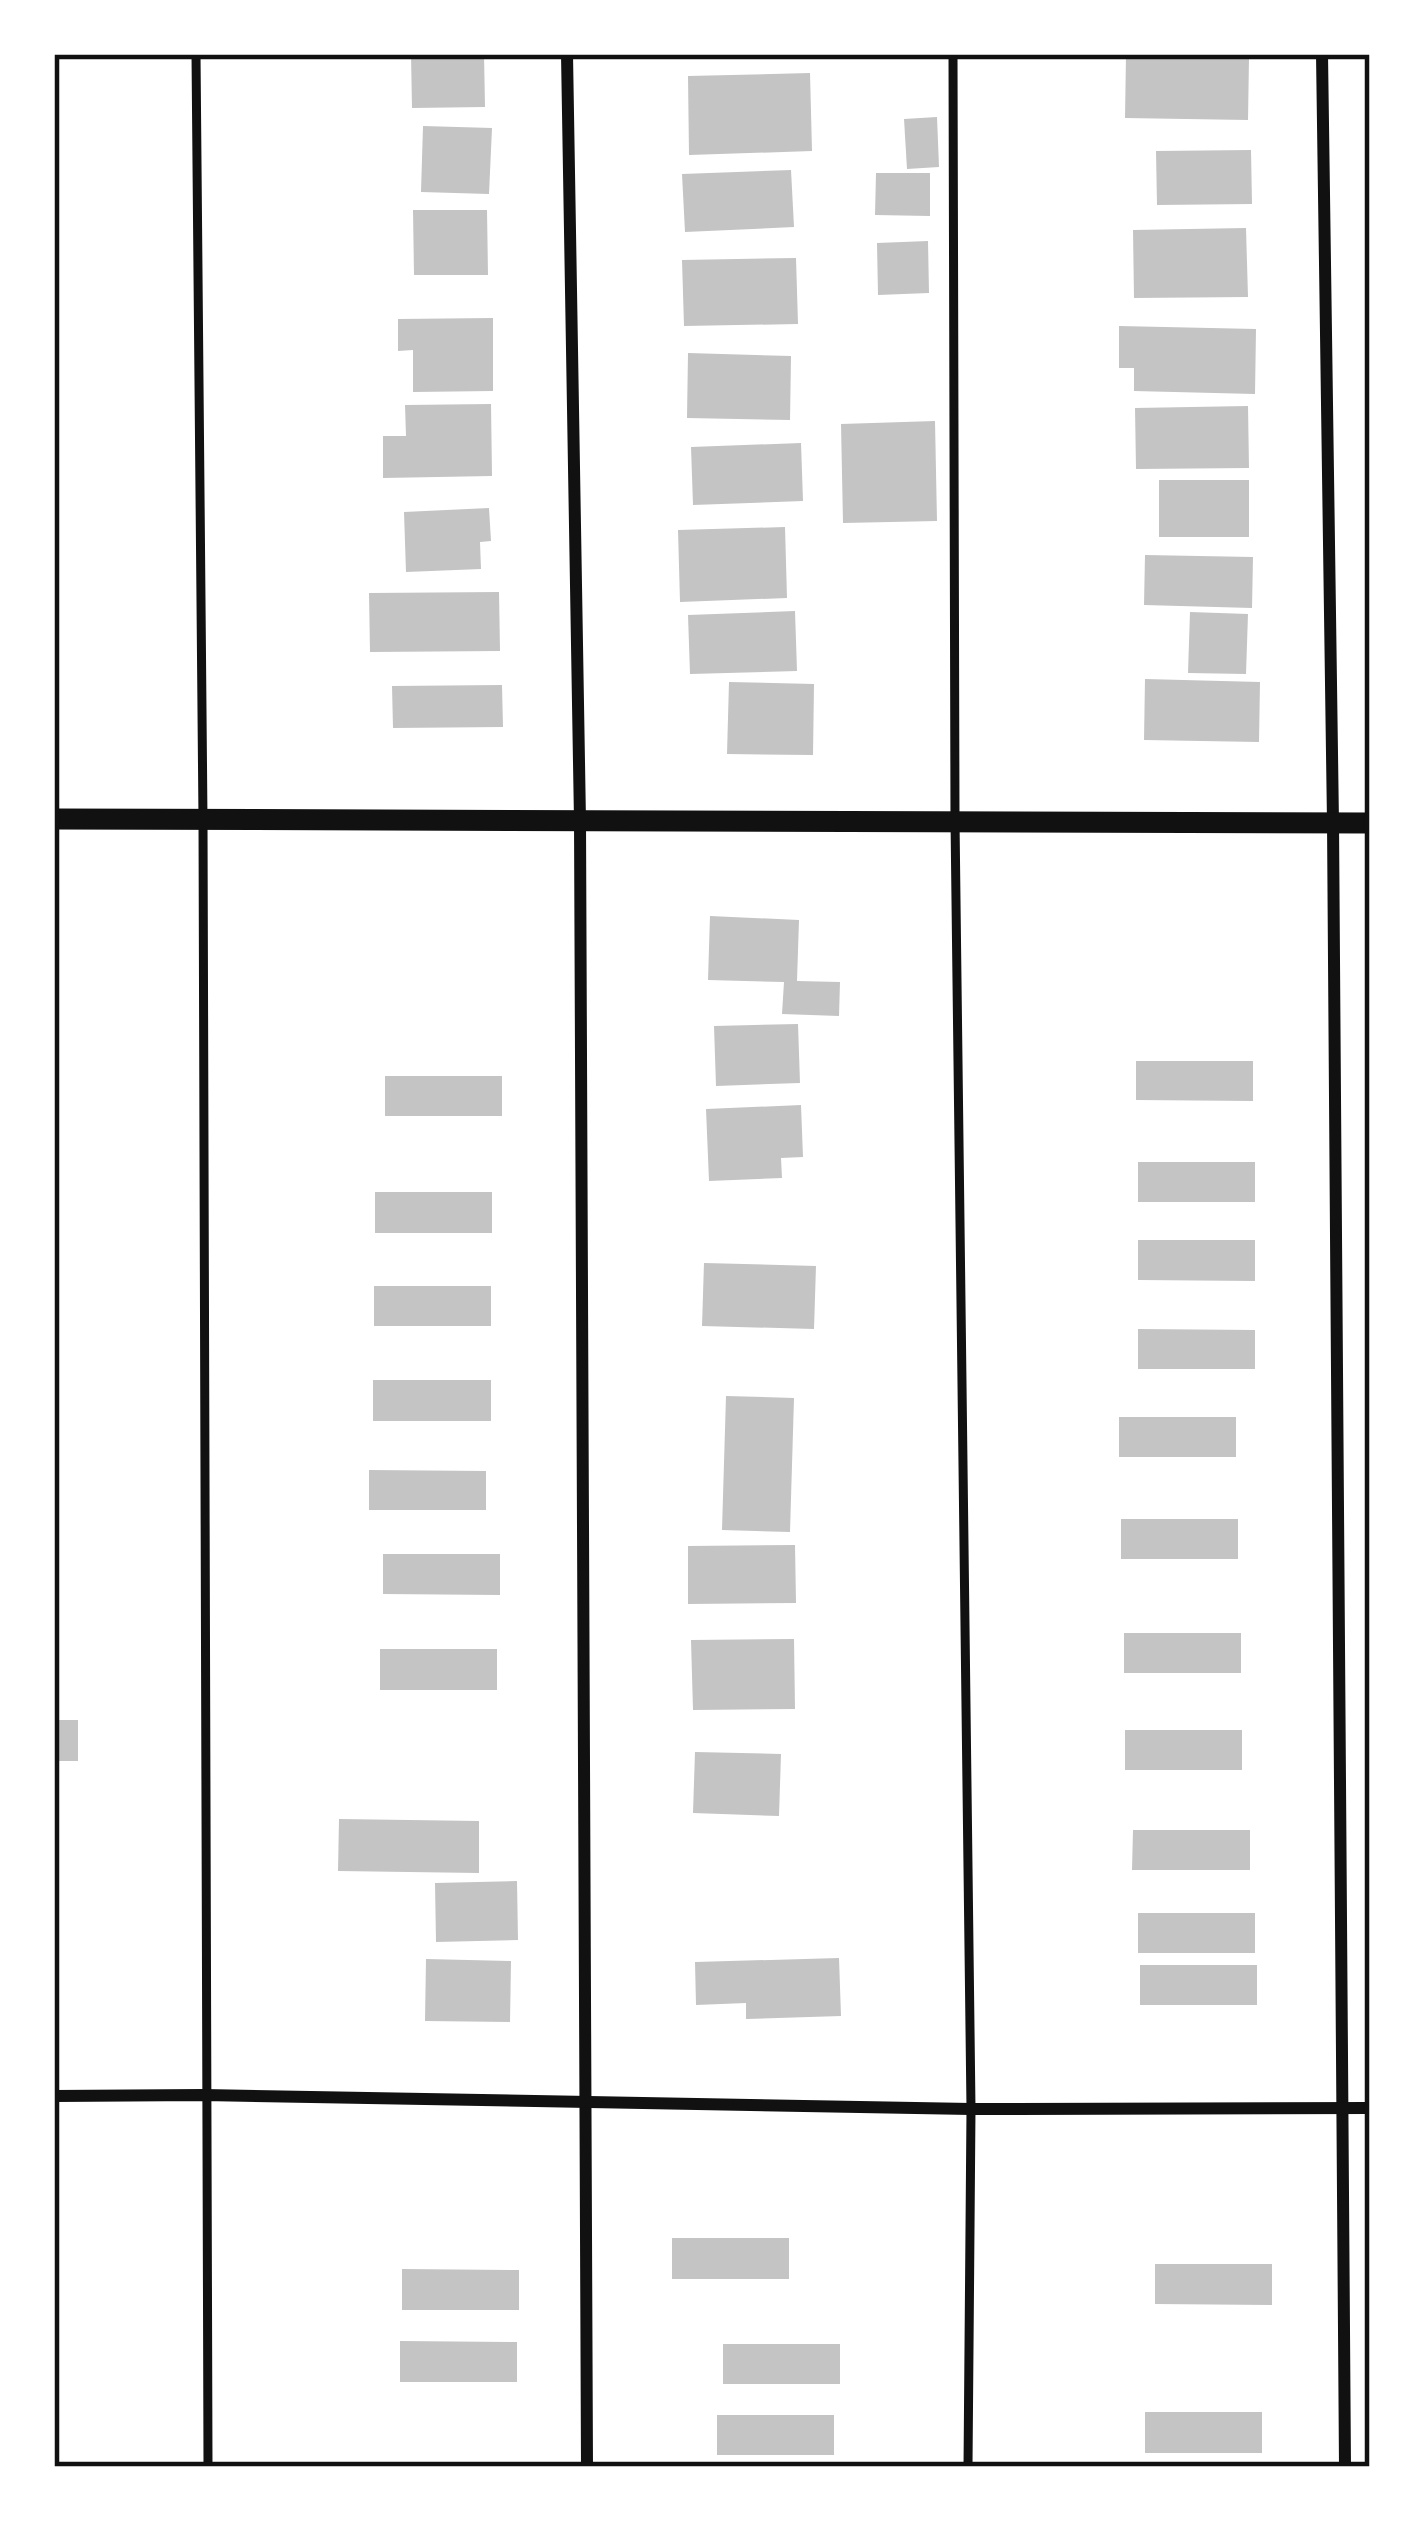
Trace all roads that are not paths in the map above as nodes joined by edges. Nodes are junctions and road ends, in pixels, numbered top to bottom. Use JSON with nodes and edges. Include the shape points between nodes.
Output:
{"nodes":[{"id":1,"x":196,"y":54,"type":"edge"},
{"id":2,"x":567,"y":54,"type":"edge"},
{"id":3,"x":953,"y":54,"type":"edge"},
{"id":4,"x":1322,"y":54,"type":"edge"},
{"id":5,"x":54,"y":819,"type":"edge"},
{"id":6,"x":203,"y":820,"type":"junction"},
{"id":7,"x":955,"y":820,"type":"junction"},
{"id":8,"x":580,"y":821,"type":"junction"},
{"id":9,"x":1333,"y":823,"type":"junction"},
{"id":10,"x":1370,"y":824,"type":"edge"},
{"id":11,"x":204,"y":2095,"type":"junction"},
{"id":12,"x":54,"y":2096,"type":"edge"},
{"id":13,"x":585,"y":2102,"type":"junction"},
{"id":14,"x":1340,"y":2108,"type":"junction"},
{"id":15,"x":1370,"y":2108,"type":"edge"},
{"id":16,"x":971,"y":2109,"type":"junction"},
{"id":17,"x":208,"y":2467,"type":"edge"},
{"id":18,"x":586,"y":2467,"type":"edge"},
{"id":19,"x":968,"y":2467,"type":"edge"},
{"id":20,"x":1345,"y":2467,"type":"edge"}],
"edges":[{"from":1,"to":6,"type":"lane"},
{"from":2,"to":8,"type":"street"},
{"from":3,"to":7,"type":"lane"},
{"from":4,"to":9,"type":"street"},
{"from":5,"to":6,"type":"street"},
{"from":6,"to":8,"type":"street"},
{"from":6,"to":11,"type":"lane"},
{"from":7,"to":8,"type":"street"},
{"from":7,"to":9,"type":"street"},
{"from":7,"to":16,"type":"lane"},
{"from":8,"to":13,"type":"street"},
{"from":9,"to":10,"type":"street"},
{"from":9,"to":14,"type":"street"},
{"from":11,"to":12,"type":"street"},
{"from":11,"to":13,"type":"street"},
{"from":11,"to":17,"type":"lane"},
{"from":13,"to":16,"type":"street"},
{"from":13,"to":18,"type":"street"},
{"from":14,"to":15,"type":"street"},
{"from":14,"to":16,"type":"street"},
{"from":14,"to":20,"type":"street"},
{"from":16,"to":19,"type":"lane"}]}
